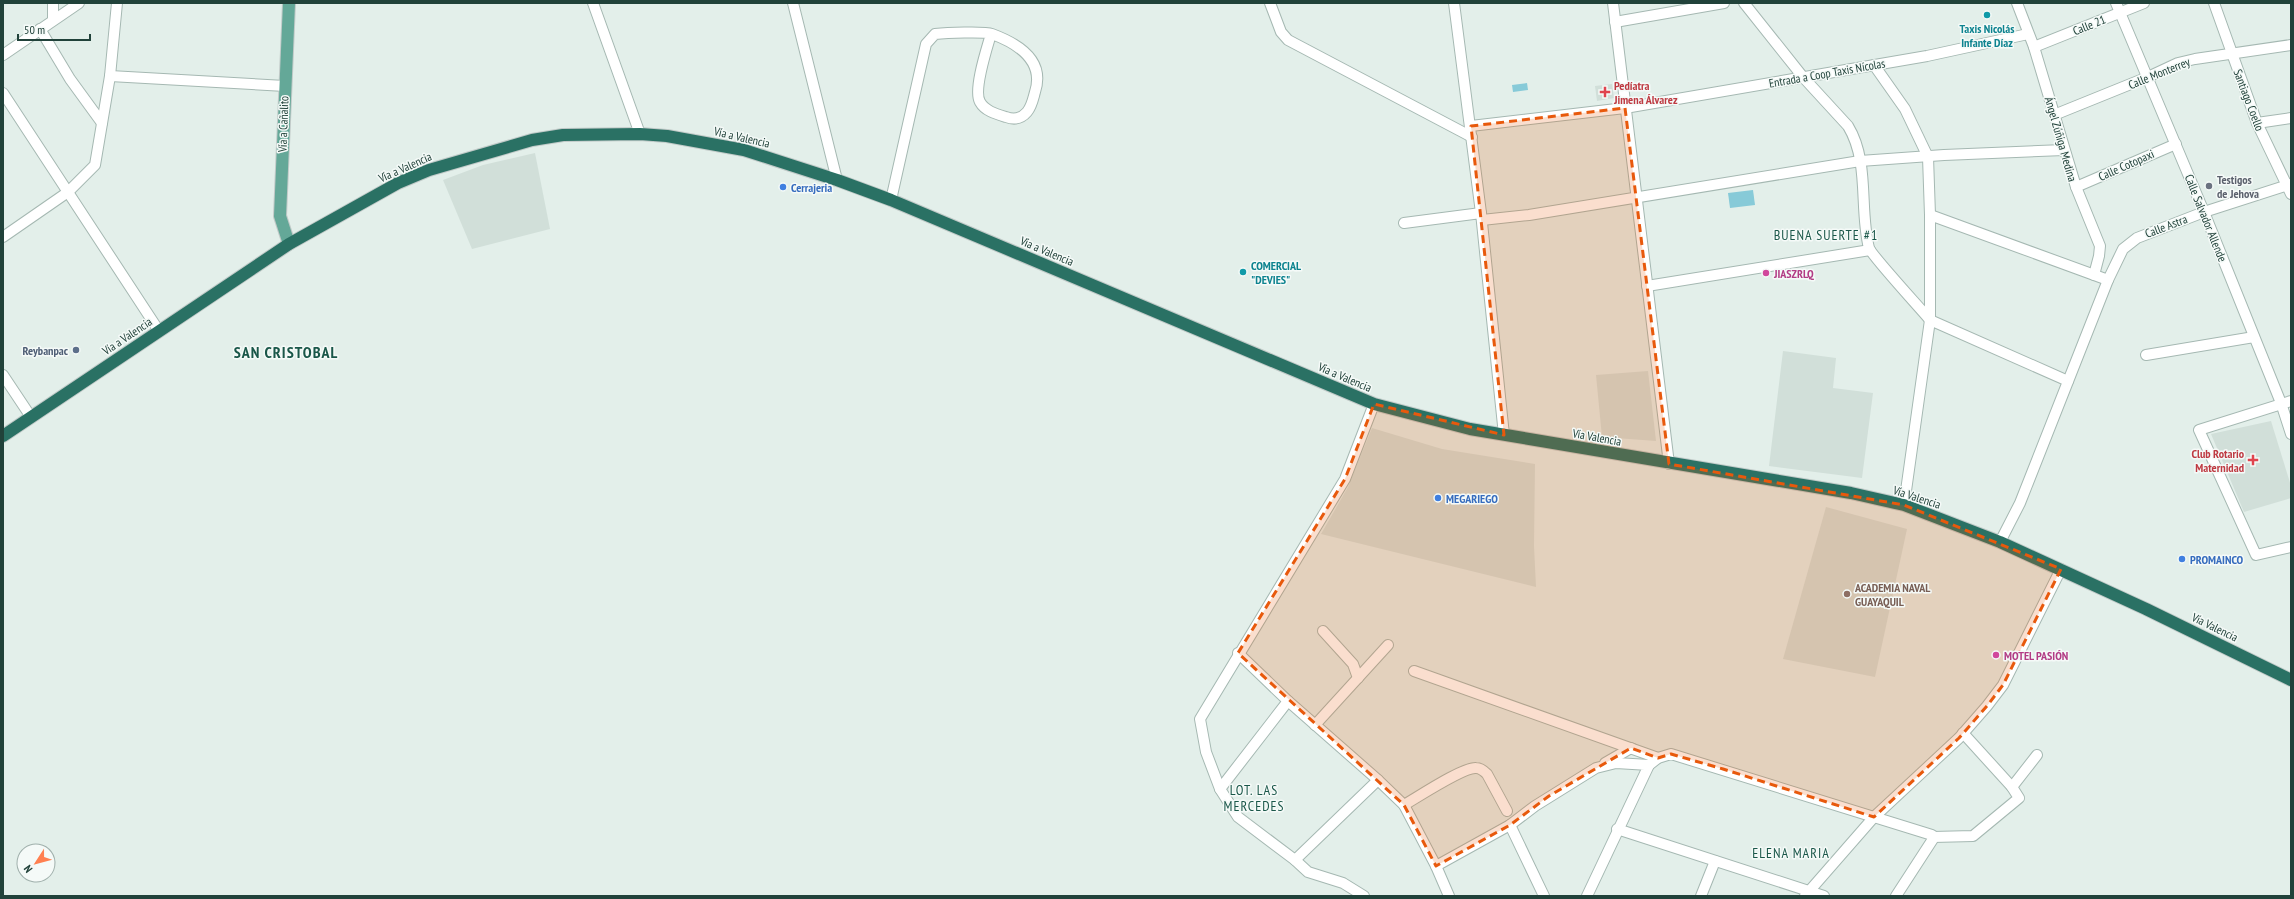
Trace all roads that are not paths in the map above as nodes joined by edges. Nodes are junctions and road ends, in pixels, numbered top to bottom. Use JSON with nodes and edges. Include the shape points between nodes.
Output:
{"nodes":[{"id":1,"x":53,"y":3,"type":"edge"},
{"id":2,"x":79,"y":3,"type":"edge"},
{"id":3,"x":117,"y":3,"type":"edge"},
{"id":4,"x":289,"y":3,"type":"edge"},
{"id":5,"x":593,"y":3,"type":"edge"},
{"id":6,"x":793,"y":3,"type":"edge"},
{"id":7,"x":1270,"y":3,"type":"edge"},
{"id":8,"x":1454,"y":3,"type":"edge"},
{"id":9,"x":1613,"y":3,"type":"edge"},
{"id":10,"x":1724,"y":3,"type":"edge"},
{"id":11,"x":1744,"y":3,"type":"edge"},
{"id":12,"x":2017,"y":3,"type":"edge"},
{"id":13,"x":2144,"y":3,"type":"edge"},
{"id":14,"x":2214,"y":3,"type":"edge"},
{"id":15,"x":2118,"y":8,"type":"edge"},
{"id":16,"x":53,"y":20,"type":"junction"},
{"id":17,"x":1615,"y":22,"type":"junction"},
{"id":18,"x":40,"y":29,"type":"junction"},
{"id":19,"x":991,"y":34,"type":"junction"},
{"id":20,"x":2028,"y":34,"type":"junction"},
{"id":21,"x":2291,"y":45,"type":"edge"},
{"id":22,"x":2034,"y":47,"type":"junction"},
{"id":23,"x":2231,"y":53,"type":"junction"},
{"id":24,"x":3,"y":55,"type":"edge"},
{"id":25,"x":1874,"y":65,"type":"junction"},
{"id":26,"x":110,"y":76,"type":"junction"},
{"id":27,"x":1804,"y":77,"type":"junction"},
{"id":28,"x":2148,"y":77,"type":"junction"},
{"id":29,"x":285,"y":86,"type":"junction"},
{"id":30,"x":3,"y":93,"type":"edge"},
{"id":31,"x":1625,"y":108,"type":"junction"},
{"id":32,"x":2054,"y":115,"type":"junction"},
{"id":33,"x":2291,"y":118,"type":"edge"},
{"id":34,"x":102,"y":123,"type":"junction"},
{"id":35,"x":2256,"y":123,"type":"junction"},
{"id":36,"x":1471,"y":126,"type":"junction"},
{"id":37,"x":640,"y":134,"type":"junction"},
{"id":38,"x":1472,"y":137,"type":"junction"},
{"id":39,"x":2176,"y":144,"type":"junction"},
{"id":40,"x":2064,"y":150,"type":"junction"},
{"id":41,"x":1928,"y":157,"type":"junction"},
{"id":42,"x":1860,"y":161,"type":"junction"},
{"id":43,"x":837,"y":180,"type":"junction"},
{"id":44,"x":2289,"y":184,"type":"edge"},
{"id":45,"x":2076,"y":187,"type":"junction"},
{"id":46,"x":68,"y":192,"type":"junction"},
{"id":47,"x":2291,"y":194,"type":"edge"},
{"id":48,"x":1636,"y":196,"type":"junction"},
{"id":49,"x":891,"y":200,"type":"junction"},
{"id":50,"x":2204,"y":212,"type":"junction"},
{"id":51,"x":1930,"y":214,"type":"junction"},
{"id":52,"x":1481,"y":217,"type":"junction"},
{"id":53,"x":1404,"y":223,"type":"dead end"},
{"id":54,"x":4,"y":233,"type":"edge"},
{"id":55,"x":289,"y":244,"type":"junction"},
{"id":56,"x":1870,"y":250,"type":"junction"},
{"id":57,"x":2094,"y":275,"type":"junction"},
{"id":58,"x":2108,"y":280,"type":"junction"},
{"id":59,"x":1647,"y":286,"type":"junction"},
{"id":60,"x":1930,"y":320,"type":"junction"},
{"id":61,"x":159,"y":331,"type":"junction"},
{"id":62,"x":2254,"y":337,"type":"junction"},
{"id":63,"x":2146,"y":355,"type":"dead end"},
{"id":64,"x":3,"y":375,"type":"edge"},
{"id":65,"x":2068,"y":381,"type":"junction"},
{"id":66,"x":2286,"y":402,"type":"edge"},
{"id":67,"x":1374,"y":404,"type":"junction"},
{"id":68,"x":30,"y":417,"type":"junction"},
{"id":69,"x":2291,"y":434,"type":"edge"},
{"id":70,"x":1504,"y":435,"type":"junction"},
{"id":71,"x":3,"y":436,"type":"edge"},
{"id":72,"x":1669,"y":464,"type":"junction"},
{"id":73,"x":1904,"y":505,"type":"junction"},
{"id":74,"x":2000,"y":542,"type":"junction"},
{"id":75,"x":2291,"y":547,"type":"edge"},
{"id":76,"x":2061,"y":570,"type":"junction"},
{"id":77,"x":1324,"y":631,"type":"dead end"},
{"id":78,"x":1388,"y":645,"type":"dead end"},
{"id":79,"x":1238,"y":653,"type":"junction"},
{"id":80,"x":1414,"y":671,"type":"dead end"},
{"id":81,"x":1358,"y":678,"type":"junction"},
{"id":82,"x":2291,"y":680,"type":"edge"},
{"id":83,"x":1288,"y":701,"type":"junction"},
{"id":84,"x":1315,"y":725,"type":"junction"},
{"id":85,"x":1963,"y":733,"type":"junction"},
{"id":86,"x":1631,"y":748,"type":"junction"},
{"id":87,"x":2037,"y":755,"type":"dead end"},
{"id":88,"x":1658,"y":758,"type":"junction"},
{"id":89,"x":1648,"y":765,"type":"junction"},
{"id":90,"x":1596,"y":768,"type":"junction"},
{"id":91,"x":1378,"y":780,"type":"junction"},
{"id":92,"x":2012,"y":787,"type":"junction"},
{"id":93,"x":1220,"y":789,"type":"junction"},
{"id":94,"x":1404,"y":805,"type":"junction"},
{"id":95,"x":1506,"y":811,"type":"dead end"},
{"id":96,"x":1874,"y":817,"type":"junction"},
{"id":97,"x":1510,"y":825,"type":"junction"},
{"id":98,"x":1617,"y":829,"type":"junction"},
{"id":99,"x":1933,"y":837,"type":"junction"},
{"id":100,"x":1296,"y":860,"type":"junction"},
{"id":101,"x":1715,"y":861,"type":"junction"},
{"id":102,"x":1436,"y":866,"type":"junction"},
{"id":103,"x":1808,"y":894,"type":"edge"},
{"id":104,"x":1364,"y":896,"type":"edge"},
{"id":105,"x":1449,"y":896,"type":"edge"},
{"id":106,"x":1544,"y":896,"type":"edge"},
{"id":107,"x":1587,"y":896,"type":"edge"},
{"id":108,"x":1701,"y":896,"type":"edge"},
{"id":109,"x":1824,"y":896,"type":"edge"},
{"id":110,"x":1896,"y":896,"type":"edge"}],
"edges":[{"from":1,"to":16,"type":"street"},
{"from":2,"to":16,"type":"street"},
{"from":3,"to":26,"type":"street"},
{"from":4,"to":29,"type":"main road","name":"Vía a Cañalito"},
{"from":5,"to":37,"type":"street"},
{"from":6,"to":43,"type":"street"},
{"from":7,"to":38,"type":"street","via":[[1280,32],[1288,40]]},
{"from":8,"to":36,"type":"street"},
{"from":9,"to":17,"type":"street"},
{"from":10,"to":17,"type":"street"},
{"from":11,"to":27,"type":"street"},
{"from":12,"to":20,"type":"street","name":"Ángel Zúñiga Medina"},
{"from":13,"to":15,"type":"street","name":"Calle 21"},
{"from":14,"to":23,"type":"street","name":"Santiago Coello"},
{"from":15,"to":22,"type":"street","name":"Calle 21"},
{"from":15,"to":28,"type":"street","name":"Calle Salvador Allende"},
{"from":16,"to":18,"type":"street"},
{"from":17,"to":31,"type":"street"},
{"from":18,"to":24,"type":"street"},
{"from":18,"to":34,"type":"street","via":[[70,79]]},
{"from":19,"to":19,"type":"street","via":[[1026,53],[1038,72],[1038,83],[1031,107],[1020,118],[1011,119],[992,112],[980,102],[977,95]]},
{"from":19,"to":49,"type":"street","via":[[934,34],[926,44]]},
{"from":20,"to":22,"type":"street","name":"Ángel Zúñiga Medina"},
{"from":20,"to":25,"type":"street","name":"Entrada a Coop Taxis Nícolas"},
{"from":21,"to":23,"type":"street","name":"Calle Monterrey"},
{"from":22,"to":32,"type":"street","name":"Ángel Zúñiga Medina"},
{"from":23,"to":28,"type":"street","name":"Calle Monterrey","via":[[2178,63]]},
{"from":23,"to":35,"type":"street","name":"Santiago Coello"},
{"from":25,"to":27,"type":"street","name":"Entrada a Coop Taxis Nícolas"},
{"from":25,"to":41,"type":"street","via":[[1905,109]]},
{"from":26,"to":29,"type":"street"},
{"from":26,"to":34,"type":"street"},
{"from":27,"to":31,"type":"street","name":"Entrada a Coop Taxis Nícolas"},
{"from":27,"to":42,"type":"street","via":[[1848,126]]},
{"from":28,"to":32,"type":"street","name":"Calle Monterrey"},
{"from":28,"to":39,"type":"street","name":"Calle Salvador Allende"},
{"from":29,"to":55,"type":"main road","name":"Vía a Cañalito","via":[[280,216]]},
{"from":30,"to":46,"type":"street"},
{"from":31,"to":36,"type":"street","name":"Entrada a Coop Taxis Nícolas"},
{"from":31,"to":48,"type":"street"},
{"from":32,"to":40,"type":"street","name":"Ángel Zúñiga Medina"},
{"from":33,"to":35,"type":"street"},
{"from":34,"to":46,"type":"street","via":[[95,165]]},
{"from":35,"to":44,"type":"street","name":"Santiago Coello"},
{"from":36,"to":38,"type":"street"},
{"from":37,"to":43,"type":"highway","name":"Vía a Valencia","via":[[667,136],[744,150]]},
{"from":37,"to":55,"type":"highway","name":"Vía a Valencia","via":[[563,135],[532,140],[429,170],[398,184]]},
{"from":38,"to":52,"type":"street"},
{"from":39,"to":45,"type":"street","name":"Calle Cotopaxi"},
{"from":39,"to":50,"type":"street","name":"Calle Salvador Allende"},
{"from":40,"to":41,"type":"street","via":[[1944,154]]},
{"from":40,"to":45,"type":"street","name":"Ángel Zúñiga Medina"},
{"from":41,"to":42,"type":"street"},
{"from":41,"to":51,"type":"street"},
{"from":42,"to":48,"type":"street"},
{"from":42,"to":56,"type":"street"},
{"from":43,"to":49,"type":"highway","name":"Vía a Valencia"},
{"from":44,"to":47,"type":"street","name":"Santiago Coello"},
{"from":44,"to":50,"type":"street","name":"Calle Astra"},
{"from":45,"to":57,"type":"street","name":"Ángel Zúñiga Medina","via":[[2100,246]]},
{"from":46,"to":54,"type":"street"},
{"from":46,"to":61,"type":"street"},
{"from":48,"to":52,"type":"street","via":[[1529,215]]},
{"from":48,"to":59,"type":"street"},
{"from":49,"to":67,"type":"highway","name":"Vía a Valencia"},
{"from":50,"to":58,"type":"street","name":"Calle Astra","via":[[2129,243],[2123,249]]},
{"from":50,"to":62,"type":"street","name":"Calle Salvador Allende"},
{"from":51,"to":57,"type":"street"},
{"from":51,"to":60,"type":"street"},
{"from":52,"to":53,"type":"street"},
{"from":52,"to":70,"type":"street"},
{"from":55,"to":61,"type":"highway","name":"Vía a Valencia"},
{"from":56,"to":59,"type":"street"},
{"from":56,"to":60,"type":"street"},
{"from":57,"to":58,"type":"street"},
{"from":58,"to":65,"type":"street","name":"Calle Astra"},
{"from":59,"to":72,"type":"street"},
{"from":60,"to":65,"type":"street"},
{"from":60,"to":73,"type":"street"},
{"from":61,"to":68,"type":"highway","name":"Vía a Valencia"},
{"from":62,"to":63,"type":"street"},
{"from":62,"to":66,"type":"street","name":"Calle Salvador Allende"},
{"from":64,"to":68,"type":"street"},
{"from":65,"to":74,"type":"street","name":"Calle Astra","via":[[2020,503]]},
{"from":66,"to":69,"type":"street","name":"Calle Salvador Allende"},
{"from":66,"to":75,"type":"street","via":[[2199,430],[2256,555]]},
{"from":67,"to":70,"type":"highway","name":"Vía a Valencia","via":[[1470,429]]},
{"from":67,"to":79,"type":"street","via":[[1345,479]]},
{"from":68,"to":71,"type":"highway","name":"Vía a Valencia"},
{"from":70,"to":72,"type":"highway","name":"Vía Valencia"},
{"from":72,"to":73,"type":"highway","name":"Vía Valencia","via":[[1851,493]]},
{"from":73,"to":74,"type":"highway","name":"Vía Valencia"},
{"from":74,"to":76,"type":"highway","name":"Vía Valencia"},
{"from":76,"to":82,"type":"highway","name":"Vía Valencia"},
{"from":76,"to":85,"type":"street","via":[[2003,685]]},
{"from":77,"to":81,"type":"street","via":[[1353,664]]},
{"from":78,"to":81,"type":"street"},
{"from":79,"to":83,"type":"street"},
{"from":79,"to":93,"type":"street","via":[[1200,719],[1206,752]]},
{"from":80,"to":86,"type":"street"},
{"from":81,"to":84,"type":"street"},
{"from":83,"to":84,"type":"street"},
{"from":83,"to":93,"type":"street"},
{"from":84,"to":91,"type":"street"},
{"from":85,"to":92,"type":"street"},
{"from":85,"to":96,"type":"street"},
{"from":86,"to":88,"type":"street"},
{"from":86,"to":90,"type":"street"},
{"from":87,"to":92,"type":"street"},
{"from":88,"to":89,"type":"street"},
{"from":88,"to":96,"type":"street","via":[[1671,754]]},
{"from":89,"to":90,"type":"street","via":[[1616,763]]},
{"from":89,"to":98,"type":"street"},
{"from":90,"to":97,"type":"street","via":[[1540,802]]},
{"from":91,"to":94,"type":"street"},
{"from":91,"to":100,"type":"street"},
{"from":92,"to":99,"type":"street","via":[[2019,798],[1974,836]]},
{"from":93,"to":100,"type":"street","via":[[1245,824]]},
{"from":94,"to":95,"type":"street","via":[[1460,773],[1476,768],[1487,774]]},
{"from":94,"to":102,"type":"street"},
{"from":96,"to":99,"type":"street"},
{"from":96,"to":103,"type":"street"},
{"from":97,"to":102,"type":"street"},
{"from":97,"to":106,"type":"street"},
{"from":98,"to":101,"type":"street"},
{"from":98,"to":107,"type":"street"},
{"from":99,"to":110,"type":"street"},
{"from":100,"to":104,"type":"street","via":[[1308,872],[1343,884]]},
{"from":101,"to":103,"type":"street"},
{"from":101,"to":108,"type":"street"},
{"from":102,"to":105,"type":"street"},
{"from":103,"to":109,"type":"street"}]}
